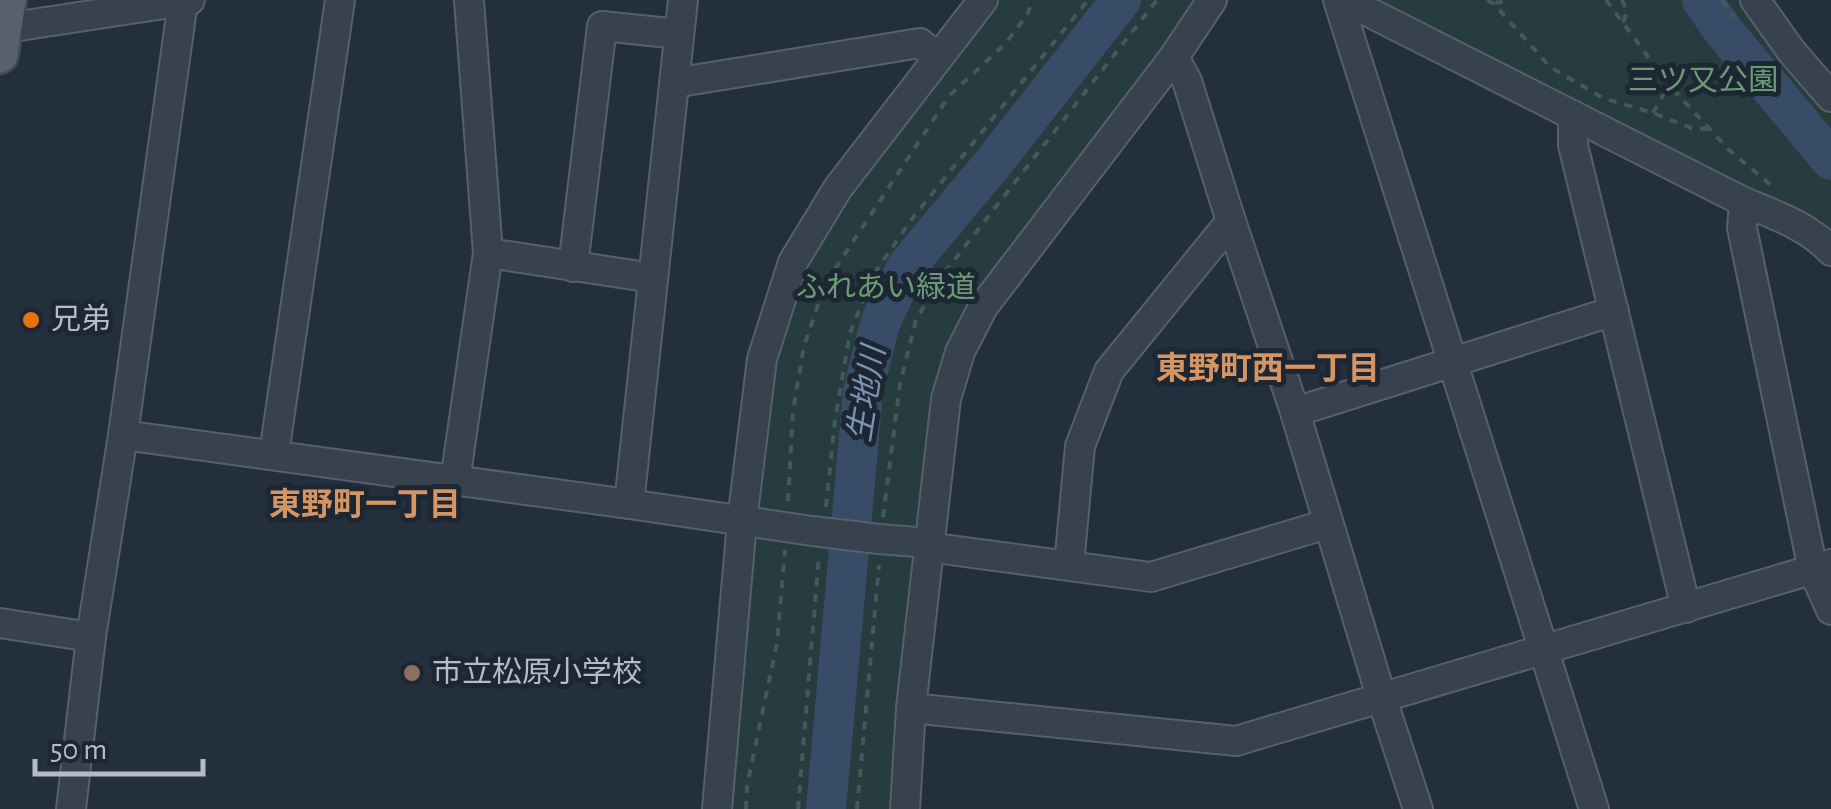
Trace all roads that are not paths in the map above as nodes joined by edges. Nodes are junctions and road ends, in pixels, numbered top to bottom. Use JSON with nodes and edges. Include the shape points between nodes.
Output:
{"nodes":[{"id":1,"x":186,"y":0,"type":"edge"},
{"id":2,"x":340,"y":0,"type":"edge"},
{"id":3,"x":469,"y":0,"type":"edge"},
{"id":4,"x":683,"y":0,"type":"edge"},
{"id":5,"x":982,"y":0,"type":"edge"},
{"id":6,"x":1212,"y":0,"type":"edge"},
{"id":7,"x":1341,"y":0,"type":"edge"},
{"id":8,"x":1755,"y":0,"type":"edge"},
{"id":9,"x":3,"y":28,"type":"edge"},
{"id":10,"x":679,"y":34,"type":"junction"},
{"id":11,"x":936,"y":57,"type":"junction"},
{"id":12,"x":1174,"y":57,"type":"junction"},
{"id":13,"x":674,"y":83,"type":"junction"},
{"id":14,"x":1831,"y":96,"type":"edge"},
{"id":15,"x":1573,"y":115,"type":"junction"},
{"id":16,"x":1744,"y":202,"type":"junction"},
{"id":17,"x":1230,"y":221,"type":"junction"},
{"id":18,"x":1831,"y":252,"type":"edge"},
{"id":19,"x":488,"y":253,"type":"junction"},
{"id":20,"x":574,"y":267,"type":"junction"},
{"id":21,"x":653,"y":278,"type":"junction"},
{"id":22,"x":1614,"y":311,"type":"junction"},
{"id":23,"x":1452,"y":364,"type":"junction"},
{"id":24,"x":1295,"y":412,"type":"junction"},
{"id":25,"x":123,"y":435,"type":"junction"},
{"id":26,"x":274,"y":454,"type":"junction"},
{"id":27,"x":455,"y":481,"type":"junction"},
{"id":28,"x":629,"y":504,"type":"junction"},
{"id":29,"x":742,"y":521,"type":"junction"},
{"id":30,"x":1328,"y":524,"type":"junction"},
{"id":31,"x":928,"y":545,"type":"junction"},
{"id":32,"x":1069,"y":565,"type":"junction"},
{"id":33,"x":1822,"y":567,"type":"edge"},
{"id":34,"x":1686,"y":608,"type":"junction"},
{"id":35,"x":1831,"y":610,"type":"edge"},
{"id":36,"x":0,"y":623,"type":"edge"},
{"id":37,"x":91,"y":637,"type":"junction"},
{"id":38,"x":1542,"y":649,"type":"junction"},
{"id":39,"x":1381,"y":696,"type":"junction"},
{"id":40,"x":911,"y":708,"type":"junction"},
{"id":41,"x":71,"y":809,"type":"edge"},
{"id":42,"x":717,"y":809,"type":"edge"},
{"id":43,"x":905,"y":809,"type":"edge"},
{"id":44,"x":1418,"y":809,"type":"edge"},
{"id":45,"x":1594,"y":809,"type":"edge"}],
"edges":[{"from":1,"to":9,"type":"street"},
{"from":1,"to":25,"type":"street"},
{"from":2,"to":26,"type":"street"},
{"from":3,"to":19,"type":"street"},
{"from":4,"to":10,"type":"street"},
{"from":5,"to":11,"type":"street"},
{"from":6,"to":12,"type":"street"},
{"from":7,"to":15,"type":"street"},
{"from":7,"to":23,"type":"street"},
{"from":8,"to":14,"type":"street"},
{"from":10,"to":13,"type":"street"},
{"from":10,"to":20,"type":"street","via":[[602,26]]},
{"from":11,"to":13,"type":"street","via":[[920,43]]},
{"from":11,"to":29,"type":"street","via":[[838,188],[793,262],[762,360]]},
{"from":12,"to":17,"type":"street"},
{"from":12,"to":31,"type":"street","via":[[983,307],[960,352],[946,399]]},
{"from":13,"to":21,"type":"street"},
{"from":15,"to":16,"type":"street"},
{"from":15,"to":22,"type":"street","via":[[1573,145]]},
{"from":16,"to":18,"type":"street","via":[[1797,225]]},
{"from":16,"to":33,"type":"street","via":[[1742,228]]},
{"from":17,"to":24,"type":"street"},
{"from":17,"to":32,"type":"street","via":[[1109,371],[1080,446]]},
{"from":19,"to":20,"type":"street"},
{"from":19,"to":27,"type":"street"},
{"from":20,"to":21,"type":"street"},
{"from":21,"to":28,"type":"street"},
{"from":22,"to":23,"type":"street"},
{"from":22,"to":34,"type":"street"},
{"from":23,"to":24,"type":"street"},
{"from":23,"to":38,"type":"street"},
{"from":24,"to":30,"type":"street"},
{"from":25,"to":26,"type":"street"},
{"from":25,"to":37,"type":"street"},
{"from":26,"to":27,"type":"street"},
{"from":27,"to":28,"type":"street"},
{"from":28,"to":29,"type":"street"},
{"from":29,"to":31,"type":"street","bridge":true},
{"from":29,"to":42,"type":"street"},
{"from":30,"to":32,"type":"street","via":[[1151,577]]},
{"from":30,"to":39,"type":"street"},
{"from":31,"to":32,"type":"street"},
{"from":31,"to":40,"type":"street"},
{"from":33,"to":34,"type":"street"},
{"from":33,"to":35,"type":"street"},
{"from":34,"to":38,"type":"street"},
{"from":36,"to":37,"type":"street"},
{"from":37,"to":41,"type":"street"},
{"from":38,"to":39,"type":"street"},
{"from":38,"to":45,"type":"street"},
{"from":39,"to":40,"type":"street","via":[[1236,740]]},
{"from":39,"to":44,"type":"street"},
{"from":40,"to":43,"type":"street"}]}
